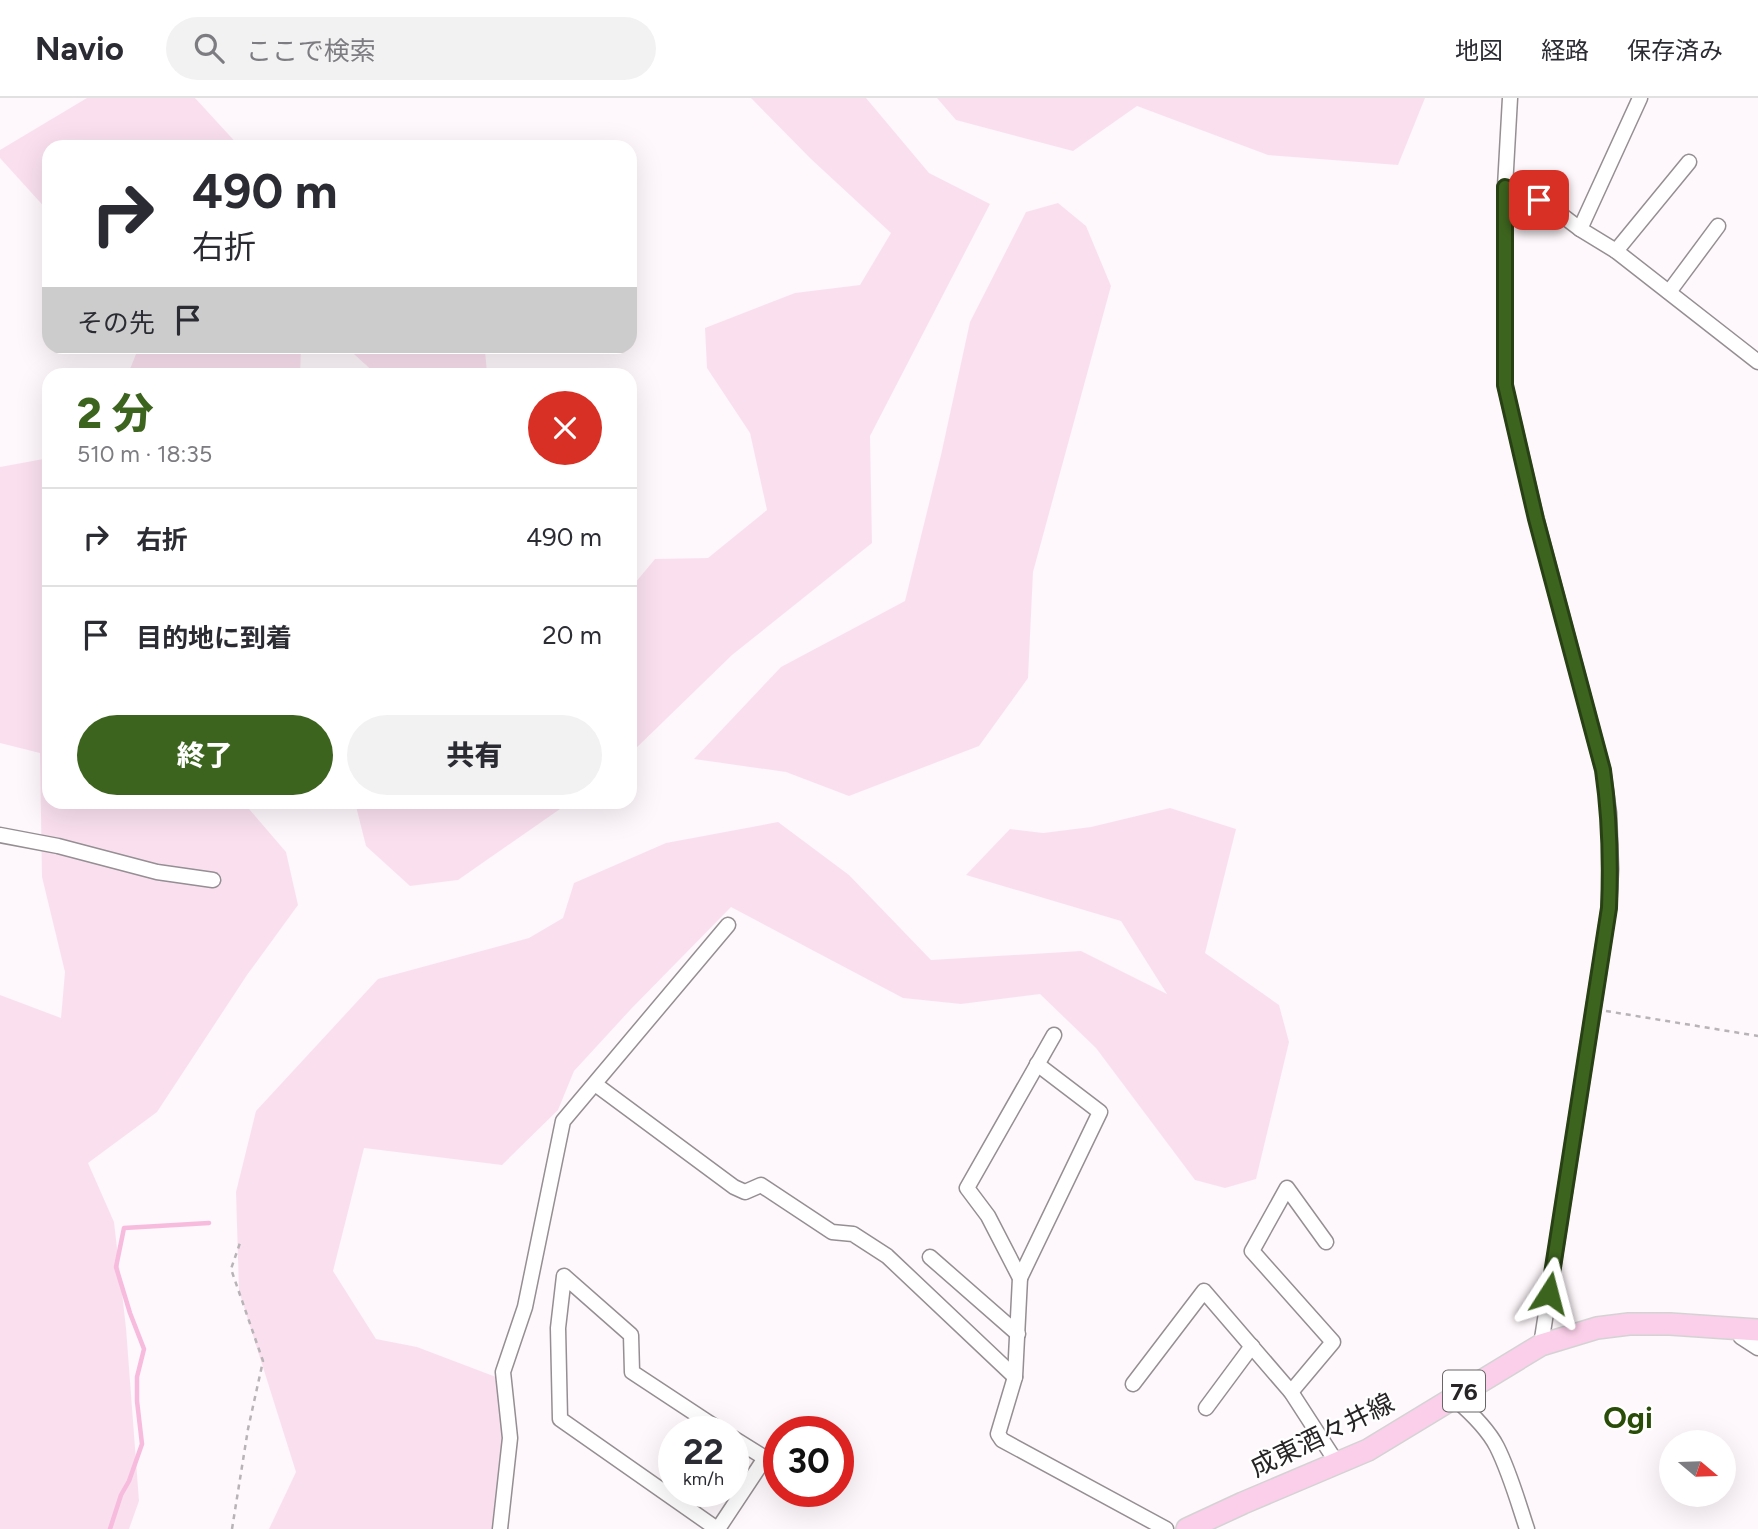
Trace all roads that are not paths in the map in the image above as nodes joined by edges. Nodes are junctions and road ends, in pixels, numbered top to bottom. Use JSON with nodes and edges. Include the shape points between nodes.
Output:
{"nodes":[{"id":1,"x":1510,"y":98,"type":"edge"},
{"id":2,"x":1640,"y":98,"type":"edge"},
{"id":3,"x":1689,"y":162,"type":"dead end"},
{"id":4,"x":1505,"y":187,"type":"junction"},
{"id":5,"x":1718,"y":226,"type":"dead end"},
{"id":6,"x":1580,"y":229,"type":"junction"},
{"id":7,"x":1616,"y":251,"type":"junction"},
{"id":8,"x":1669,"y":292,"type":"junction"},
{"id":9,"x":1758,"y":362,"type":"edge"},
{"id":10,"x":0,"y":835,"type":"edge"},
{"id":11,"x":213,"y":880,"type":"dead end"},
{"id":12,"x":728,"y":925,"type":"dead end"},
{"id":13,"x":1054,"y":1035,"type":"dead end"},
{"id":14,"x":1037,"y":1065,"type":"junction"},
{"id":15,"x":594,"y":1084,"type":"junction"},
{"id":16,"x":1326,"y":1242,"type":"dead end"},
{"id":17,"x":930,"y":1256,"type":"dead end"},
{"id":18,"x":1020,"y":1278,"type":"junction"},
{"id":19,"x":1750,"y":1329,"type":"edge"},
{"id":20,"x":1018,"y":1334,"type":"junction"},
{"id":21,"x":1541,"y":1345,"type":"junction"},
{"id":22,"x":1252,"y":1346,"type":"junction"},
{"id":23,"x":1758,"y":1348,"type":"edge"},
{"id":24,"x":1015,"y":1377,"type":"junction"},
{"id":25,"x":1133,"y":1384,"type":"dead end"},
{"id":26,"x":1292,"y":1392,"type":"junction"},
{"id":27,"x":1454,"y":1398,"type":"junction"},
{"id":28,"x":1206,"y":1408,"type":"dead end"},
{"id":29,"x":699,"y":1416,"type":"edge"},
{"id":30,"x":749,"y":1448,"type":"edge"},
{"id":31,"x":1336,"y":1463,"type":"junction"},
{"id":32,"x":749,"y":1482,"type":"edge"},
{"id":33,"x":658,"y":1487,"type":"edge"},
{"id":34,"x":686,"y":1507,"type":"edge"},
{"id":35,"x":733,"y":1507,"type":"edge"},
{"id":36,"x":500,"y":1529,"type":"edge"},
{"id":37,"x":718,"y":1529,"type":"edge"},
{"id":38,"x":1166,"y":1529,"type":"edge"},
{"id":39,"x":1187,"y":1529,"type":"edge"},
{"id":40,"x":1527,"y":1529,"type":"edge"}],
"edges":[{"from":1,"to":4,"type":"street"},
{"from":2,"to":6,"type":"street"},
{"from":3,"to":7,"type":"street"},
{"from":4,"to":6,"type":"street","via":[[1552,207]]},
{"from":4,"to":21,"type":"street","via":[[1505,385],[1603,770],[1611,869],[1609,908]]},
{"from":5,"to":8,"type":"street"},
{"from":6,"to":7,"type":"street"},
{"from":7,"to":8,"type":"street"},
{"from":8,"to":9,"type":"street"},
{"from":10,"to":11,"type":"street","via":[[157,872]]},
{"from":12,"to":15,"type":"street"},
{"from":13,"to":14,"type":"street"},
{"from":14,"to":18,"type":"street","via":[[967,1188],[988,1216]]},
{"from":14,"to":18,"type":"street","via":[[1100,1112]]},
{"from":15,"to":24,"type":"street","via":[[734,1187],[745,1192],[761,1185],[832,1232],[853,1234],[887,1256]]},
{"from":15,"to":36,"type":"street","via":[[564,1121],[525,1307],[503,1371],[510,1438]]},
{"from":16,"to":26,"type":"street","via":[[1287,1188],[1252,1251],[1333,1342]]},
{"from":17,"to":20,"type":"street"},
{"from":18,"to":20,"type":"street"},
{"from":19,"to":21,"type":"main road","name":"成東酒々井線","number":"76","via":[[1629,1324],[1597,1328]]},
{"from":19,"to":23,"type":"street","via":[[1741,1337]]},
{"from":20,"to":24,"type":"street"},
{"from":21,"to":27,"type":"main road","name":"成東酒々井線","number":"76"},
{"from":22,"to":25,"type":"street","via":[[1204,1292]]},
{"from":22,"to":26,"type":"street"},
{"from":22,"to":28,"type":"street"},
{"from":24,"to":38,"type":"street","via":[[998,1434],[1002,1440]]},
{"from":26,"to":31,"type":"street"},
{"from":27,"to":31,"type":"main road","name":"成東酒々井線","number":"76","via":[[1368,1450]]},
{"from":27,"to":40,"type":"street","via":[[1496,1445]]},
{"from":29,"to":33,"type":"street","via":[[632,1372],[631,1335],[564,1276],[558,1328],[560,1419]]},
{"from":30,"to":32,"type":"street","via":[[765,1458]]},
{"from":31,"to":39,"type":"main road","name":"成東酒々井線","number":"76"},
{"from":34,"to":37,"type":"street"},
{"from":35,"to":37,"type":"street"}]}
